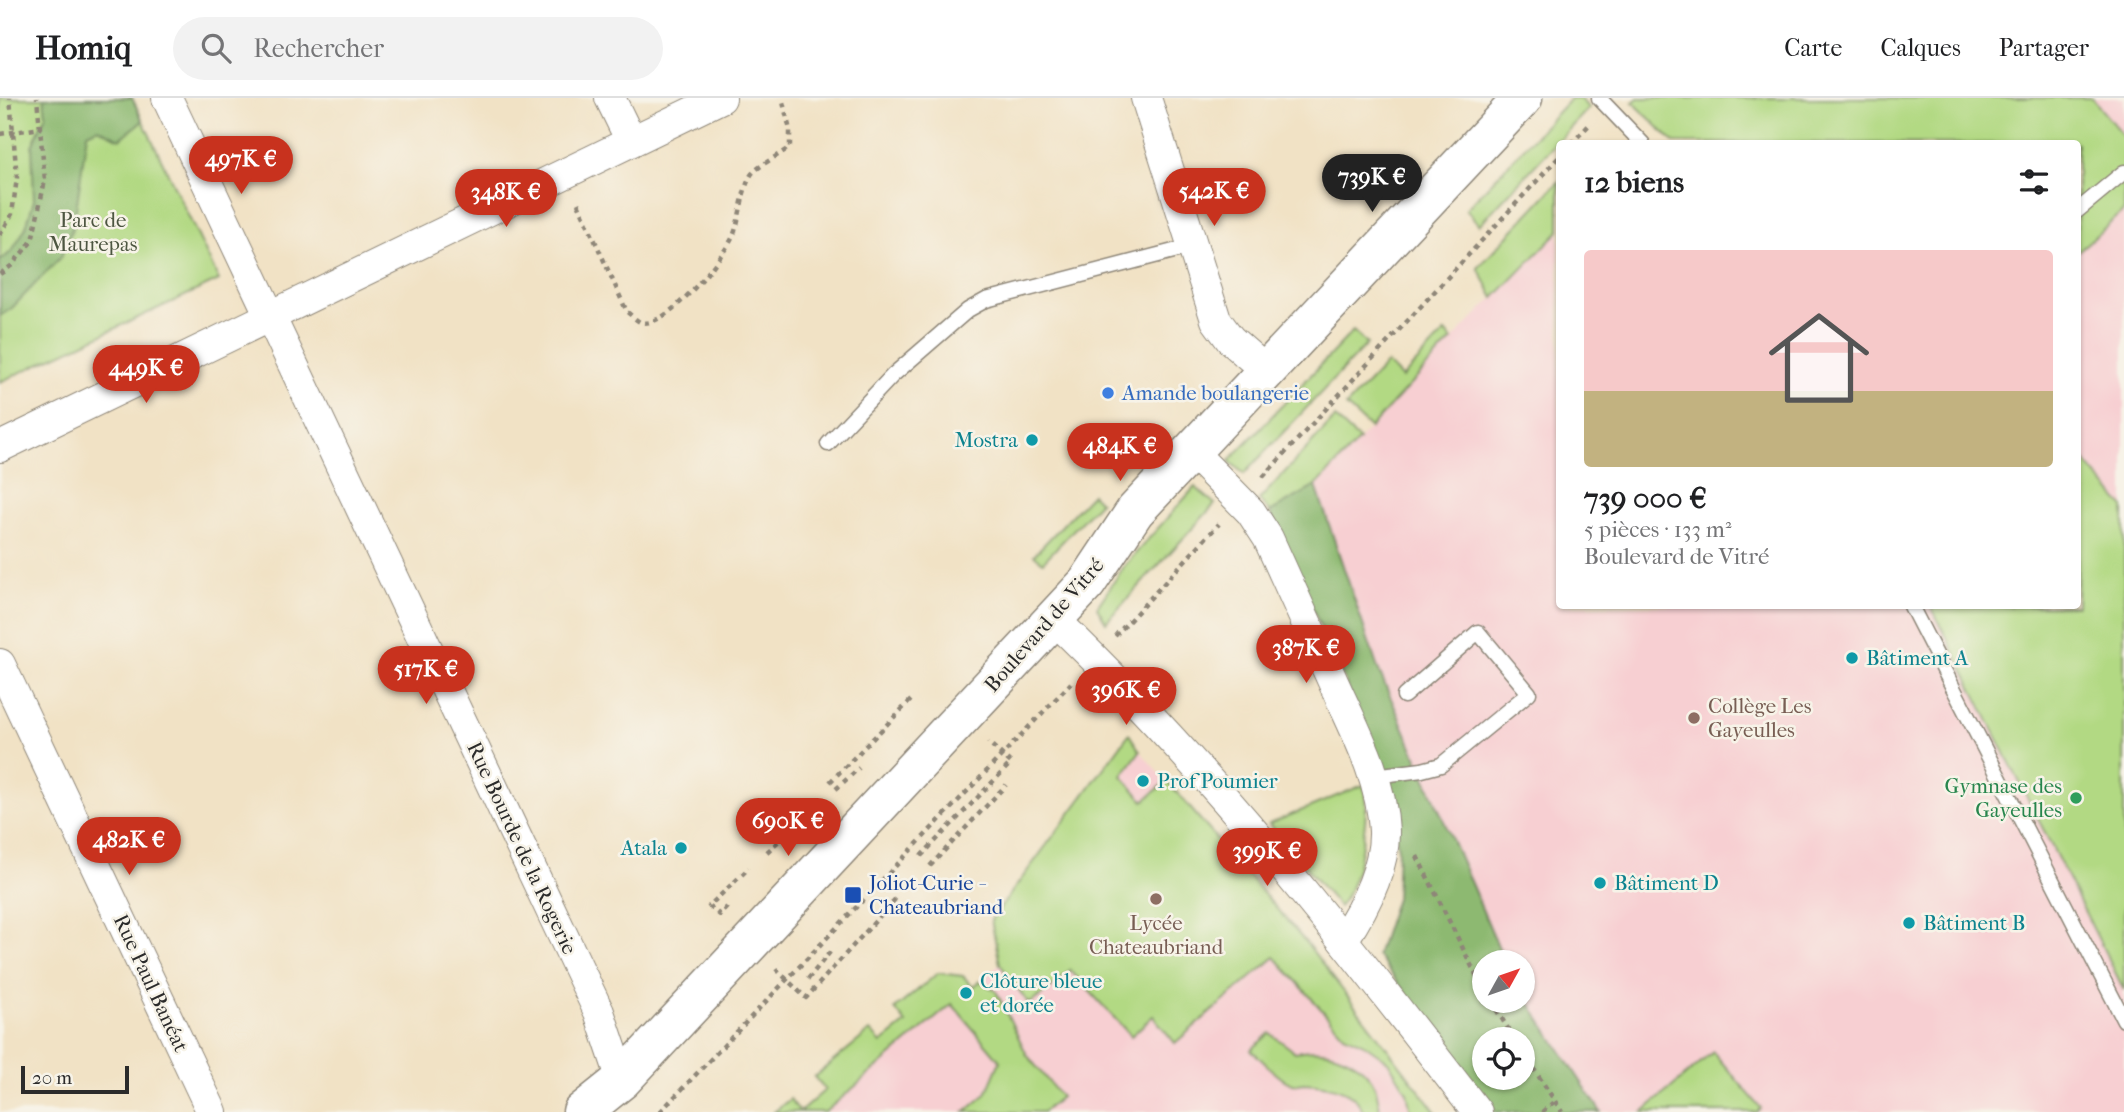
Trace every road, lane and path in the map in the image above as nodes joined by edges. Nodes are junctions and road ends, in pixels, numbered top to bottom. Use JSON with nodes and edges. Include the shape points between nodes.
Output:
{"nodes":[{"id":1,"x":10,"y":98,"type":"edge"},
{"id":2,"x":37,"y":98,"type":"edge"},
{"id":3,"x":167,"y":98,"type":"edge"},
{"id":4,"x":610,"y":98,"type":"edge"},
{"id":5,"x":721,"y":98,"type":"edge"},
{"id":6,"x":782,"y":98,"type":"edge"},
{"id":7,"x":1146,"y":98,"type":"edge"},
{"id":8,"x":1523,"y":98,"type":"edge"},
{"id":9,"x":1599,"y":98,"type":"edge"},
{"id":10,"x":41,"y":128,"type":"junction"},
{"id":11,"x":14,"y":132,"type":"junction"},
{"id":12,"x":0,"y":134,"type":"edge"},
{"id":13,"x":1639,"y":140,"type":"edge"},
{"id":14,"x":631,"y":141,"type":"junction"},
{"id":15,"x":565,"y":172,"type":"junction"},
{"id":16,"x":2124,"y":172,"type":"edge"},
{"id":17,"x":2081,"y":208,"type":"edge"},
{"id":18,"x":0,"y":235,"type":"edge"},
{"id":19,"x":1193,"y":246,"type":"junction"},
{"id":20,"x":0,"y":274,"type":"edge"},
{"id":21,"x":270,"y":317,"type":"junction"},
{"id":22,"x":1265,"y":370,"type":"junction"},
{"id":23,"x":828,"y":444,"type":"dead end"},
{"id":24,"x":0,"y":447,"type":"edge"},
{"id":25,"x":1191,"y":450,"type":"junction"},
{"id":26,"x":1913,"y":609,"type":"edge"},
{"id":27,"x":1054,"y":619,"type":"junction"},
{"id":28,"x":0,"y":664,"type":"edge"},
{"id":29,"x":1404,"y":696,"type":"dead end"},
{"id":30,"x":914,"y":697,"type":"dead end"},
{"id":31,"x":1004,"y":770,"type":"dead end"},
{"id":32,"x":1374,"y":776,"type":"junction"},
{"id":33,"x":830,"y":782,"type":"dead end"},
{"id":34,"x":1006,"y":785,"type":"dead end"},
{"id":35,"x":810,"y":812,"type":"dead end"},
{"id":36,"x":1414,"y":851,"type":"dead end"},
{"id":37,"x":767,"y":852,"type":"dead end"},
{"id":38,"x":921,"y":856,"type":"dead end"},
{"id":39,"x":929,"y":866,"type":"dead end"},
{"id":40,"x":749,"y":868,"type":"dead end"},
{"id":41,"x":897,"y":897,"type":"dead end"},
{"id":42,"x":729,"y":906,"type":"dead end"},
{"id":43,"x":1343,"y":940,"type":"junction"},
{"id":44,"x":830,"y":952,"type":"dead end"},
{"id":45,"x":773,"y":967,"type":"dead end"},
{"id":46,"x":1472,"y":967,"type":"edge"},
{"id":47,"x":808,"y":979,"type":"dead end"},
{"id":48,"x":2124,"y":1020,"type":"edge"},
{"id":49,"x":1535,"y":1071,"type":"edge"},
{"id":50,"x":622,"y":1080,"type":"junction"},
{"id":51,"x":1555,"y":1101,"type":"junction"},
{"id":52,"x":212,"y":1112,"type":"edge"},
{"id":53,"x":582,"y":1112,"type":"edge"},
{"id":54,"x":1477,"y":1112,"type":"edge"},
{"id":55,"x":1542,"y":1112,"type":"edge"},
{"id":56,"x":1562,"y":1112,"type":"edge"}],
"edges":[{"from":1,"to":11,"type":"path"},
{"from":2,"to":10,"type":"path"},
{"from":3,"to":21,"type":"street","name":"Rue Bourde de la Rogerie"},
{"from":4,"to":14,"type":"street"},
{"from":5,"to":14,"type":"street"},
{"from":6,"to":15,"type":"path","via":[[790,147],[751,174],[731,241],[700,282],[650,323],[627,312]]},
{"from":7,"to":19,"type":"street"},
{"from":8,"to":22,"type":"main road","name":"Boulevard de Vitré"},
{"from":9,"to":13,"type":"lane"},
{"from":10,"to":11,"type":"path"},
{"from":10,"to":20,"type":"path","via":[[45,180],[32,241]]},
{"from":11,"to":12,"type":"path"},
{"from":11,"to":18,"type":"path","via":[[17,178],[12,215]]},
{"from":14,"to":15,"type":"street"},
{"from":15,"to":21,"type":"street"},
{"from":16,"to":17,"type":"lane"},
{"from":19,"to":22,"type":"street","via":[[1216,320]]},
{"from":19,"to":23,"type":"lane","via":[[986,300],[968,310],[893,375]]},
{"from":21,"to":24,"type":"street"},
{"from":21,"to":50,"type":"street","name":"Rue Bourde de la Rogerie","via":[[599,1012]]},
{"from":22,"to":25,"type":"main road","name":"Boulevard de Vitré"},
{"from":25,"to":27,"type":"main road","name":"Boulevard de Vitré","via":[[1135,511],[1087,583]]},
{"from":25,"to":32,"type":"street","via":[[1251,512],[1268,538]]},
{"from":26,"to":48,"type":"lane"},
{"from":27,"to":43,"type":"street","via":[[1159,725]]},
{"from":27,"to":50,"type":"main road","name":"Boulevard de Vitré"},
{"from":28,"to":52,"type":"street","name":"Rue Paul Banéat"},
{"from":29,"to":32,"type":"lane","via":[[1478,632],[1529,693],[1441,765]]},
{"from":30,"to":33,"type":"path"},
{"from":31,"to":38,"type":"path"},
{"from":32,"to":43,"type":"street","via":[[1384,832],[1379,862],[1367,898]]},
{"from":34,"to":39,"type":"path"},
{"from":35,"to":37,"type":"path"},
{"from":36,"to":46,"type":"path"},
{"from":40,"to":42,"type":"path","via":[[709,906],[720,915]]},
{"from":41,"to":45,"type":"path","via":[[806,998]]},
{"from":43,"to":54,"type":"street"},
{"from":44,"to":47,"type":"path"},
{"from":49,"to":51,"type":"path"},
{"from":50,"to":53,"type":"main road","name":"Boulevard de Vitré"},
{"from":51,"to":55,"type":"path"},
{"from":51,"to":56,"type":"path"}]}
